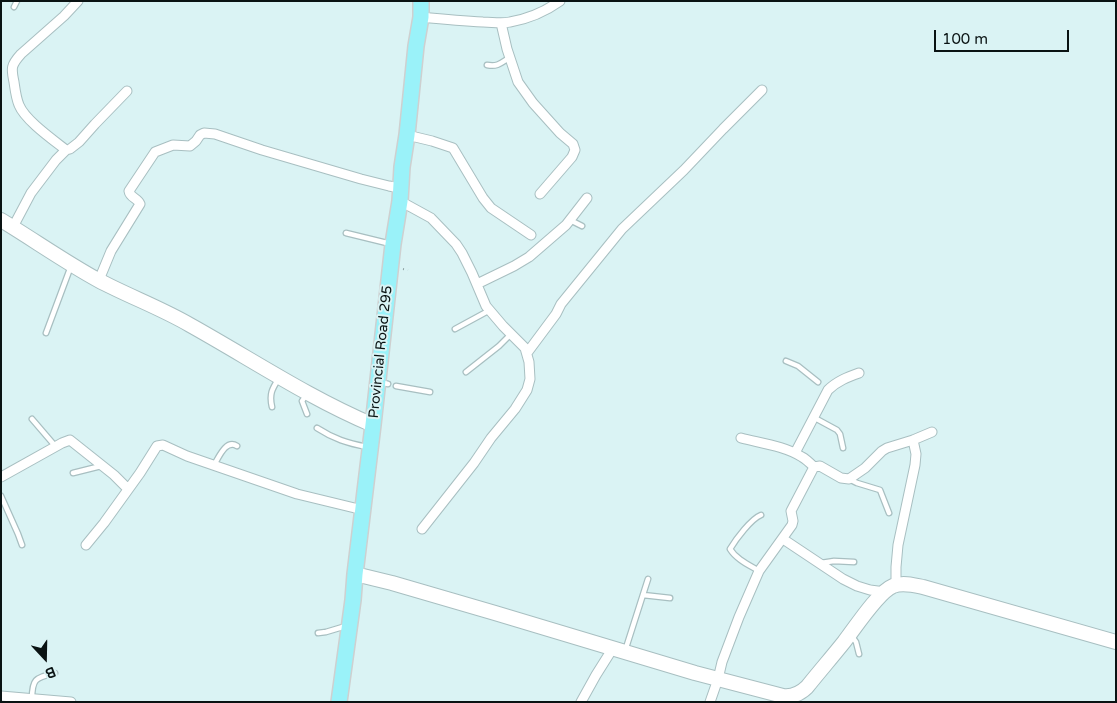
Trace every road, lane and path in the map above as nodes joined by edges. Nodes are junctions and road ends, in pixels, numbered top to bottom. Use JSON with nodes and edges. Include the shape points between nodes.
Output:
{"nodes":[{"id":1,"x":17,"y":1,"type":"edge"},
{"id":2,"x":78,"y":1,"type":"edge"},
{"id":3,"x":421,"y":1,"type":"edge"},
{"id":4,"x":560,"y":1,"type":"edge"},
{"id":5,"x":14,"y":7,"type":"dead end"},
{"id":6,"x":421,"y":17,"type":"junction"},
{"id":7,"x":500,"y":23,"type":"junction"},
{"id":8,"x":510,"y":57,"type":"junction"},
{"id":9,"x":487,"y":65,"type":"dead end"},
{"id":10,"x":762,"y":90,"type":"dead end"},
{"id":11,"x":127,"y":91,"type":"dead end"},
{"id":12,"x":407,"y":134,"type":"junction"},
{"id":13,"x":66,"y":150,"type":"junction"},
{"id":14,"x":400,"y":194,"type":"junction"},
{"id":15,"x":540,"y":194,"type":"dead end"},
{"id":16,"x":587,"y":198,"type":"dead end"},
{"id":17,"x":570,"y":220,"type":"junction"},
{"id":18,"x":7,"y":224,"type":"edge"},
{"id":19,"x":582,"y":226,"type":"dead end"},
{"id":20,"x":346,"y":233,"type":"dead end"},
{"id":21,"x":531,"y":235,"type":"dead end"},
{"id":22,"x":392,"y":244,"type":"junction"},
{"id":23,"x":72,"y":265,"type":"junction"},
{"id":24,"x":99,"y":280,"type":"junction"},
{"id":25,"x":477,"y":284,"type":"junction"},
{"id":26,"x":490,"y":310,"type":"junction"},
{"id":27,"x":455,"y":329,"type":"dead end"},
{"id":28,"x":46,"y":333,"type":"dead end"},
{"id":29,"x":511,"y":334,"type":"junction"},
{"id":30,"x":527,"y":353,"type":"junction"},
{"id":31,"x":786,"y":361,"type":"dead end"},
{"id":32,"x":466,"y":372,"type":"dead end"},
{"id":33,"x":859,"y":373,"type":"dead end"},
{"id":34,"x":279,"y":377,"type":"junction"},
{"id":35,"x":818,"y":382,"type":"dead end"},
{"id":36,"x":396,"y":386,"type":"dead end"},
{"id":37,"x":430,"y":392,"type":"dead end"},
{"id":38,"x":307,"y":393,"type":"junction"},
{"id":39,"x":272,"y":407,"type":"dead end"},
{"id":40,"x":307,"y":414,"type":"dead end"},
{"id":41,"x":813,"y":417,"type":"junction"},
{"id":42,"x":32,"y":419,"type":"dead end"},
{"id":43,"x":373,"y":425,"type":"junction"},
{"id":44,"x":316,"y":428,"type":"dead end"},
{"id":45,"x":932,"y":432,"type":"dead end"},
{"id":46,"x":742,"y":438,"type":"dead end"},
{"id":47,"x":913,"y":440,"type":"junction"},
{"id":48,"x":237,"y":446,"type":"dead end"},
{"id":49,"x":56,"y":447,"type":"junction"},
{"id":50,"x":370,"y":448,"type":"junction"},
{"id":51,"x":843,"y":448,"type":"dead end"},
{"id":52,"x":795,"y":454,"type":"junction"},
{"id":53,"x":214,"y":465,"type":"junction"},
{"id":54,"x":103,"y":466,"type":"junction"},
{"id":55,"x":814,"y":467,"type":"junction"},
{"id":56,"x":73,"y":473,"type":"dead end"},
{"id":57,"x":1,"y":478,"type":"edge"},
{"id":58,"x":849,"y":479,"type":"junction"},
{"id":59,"x":128,"y":489,"type":"junction"},
{"id":60,"x":1,"y":496,"type":"edge"},
{"id":61,"x":363,"y":510,"type":"junction"},
{"id":62,"x":889,"y":513,"type":"dead end"},
{"id":63,"x":761,"y":515,"type":"dead end"},
{"id":64,"x":422,"y":529,"type":"dead end"},
{"id":65,"x":783,"y":539,"type":"junction"},
{"id":66,"x":22,"y":545,"type":"dead end"},
{"id":67,"x":86,"y":546,"type":"dead end"},
{"id":68,"x":854,"y":562,"type":"dead end"},
{"id":69,"x":820,"y":564,"type":"junction"},
{"id":70,"x":759,"y":571,"type":"junction"},
{"id":71,"x":355,"y":574,"type":"junction"},
{"id":72,"x":648,"y":579,"type":"dead end"},
{"id":73,"x":891,"y":589,"type":"junction"},
{"id":74,"x":643,"y":595,"type":"junction"},
{"id":75,"x":670,"y":598,"type":"dead end"},
{"id":76,"x":350,"y":625,"type":"junction"},
{"id":77,"x":318,"y":633,"type":"dead end"},
{"id":78,"x":850,"y":634,"type":"junction"},
{"id":79,"x":1116,"y":642,"type":"edge"},
{"id":80,"x":619,"y":650,"type":"junction"},
{"id":81,"x":859,"y":654,"type":"dead end"},
{"id":82,"x":55,"y":673,"type":"dead end"},
{"id":83,"x":718,"y":679,"type":"junction"},
{"id":84,"x":1,"y":696,"type":"edge"},
{"id":85,"x":32,"y":699,"type":"junction"},
{"id":86,"x":792,"y":699,"type":"edge"},
{"id":87,"x":71,"y":702,"type":"edge"},
{"id":88,"x":340,"y":702,"type":"edge"},
{"id":89,"x":581,"y":702,"type":"edge"},
{"id":90,"x":710,"y":702,"type":"edge"}],
"edges":[{"from":1,"to":5,"type":"lane"},
{"from":2,"to":13,"type":"street","via":[[12,66],[18,104],[24,115]]},
{"from":3,"to":6,"type":"main road","name":"Provincial Road 295"},
{"from":4,"to":7,"type":"street","via":[[530,16]]},
{"from":6,"to":7,"type":"street"},
{"from":6,"to":12,"type":"main road","name":"Provincial Road 295"},
{"from":7,"to":8,"type":"street"},
{"from":8,"to":9,"type":"lane","via":[[499,65]]},
{"from":8,"to":15,"type":"street","via":[[518,82],[575,150]]},
{"from":10,"to":30,"type":"street","via":[[622,229],[561,304]]},
{"from":11,"to":13,"type":"street","via":[[79,142]]},
{"from":12,"to":14,"type":"main road","name":"Provincial Road 295"},
{"from":12,"to":21,"type":"street","via":[[452,148],[491,208]]},
{"from":13,"to":18,"type":"street"},
{"from":14,"to":22,"type":"main road","name":"Provincial Road 295"},
{"from":14,"to":24,"type":"street","via":[[388,186],[204,132],[190,146],[173,145],[155,152],[142,170],[129,191],[140,204],[111,251]]},
{"from":14,"to":25,"type":"street","via":[[431,218],[462,253]]},
{"from":16,"to":17,"type":"street"},
{"from":17,"to":19,"type":"lane"},
{"from":17,"to":25,"type":"street","via":[[529,257]]},
{"from":18,"to":23,"type":"street"},
{"from":20,"to":22,"type":"lane"},
{"from":22,"to":43,"type":"main road","name":"Provincial Road 295","via":[[383,383]]},
{"from":23,"to":24,"type":"street"},
{"from":23,"to":28,"type":"lane"},
{"from":24,"to":34,"type":"street","via":[[189,324]]},
{"from":25,"to":26,"type":"street"},
{"from":26,"to":27,"type":"lane"},
{"from":26,"to":29,"type":"street"},
{"from":29,"to":30,"type":"street"},
{"from":29,"to":32,"type":"lane"},
{"from":30,"to":64,"type":"street","via":[[530,379],[527,390]]},
{"from":31,"to":35,"type":"lane"},
{"from":33,"to":41,"type":"street","via":[[826,388]]},
{"from":34,"to":38,"type":"street"},
{"from":34,"to":39,"type":"lane","via":[[272,389]]},
{"from":36,"to":37,"type":"lane"},
{"from":38,"to":40,"type":"lane","via":[[302,402]]},
{"from":38,"to":43,"type":"street"},
{"from":41,"to":51,"type":"lane","via":[[837,430]]},
{"from":41,"to":52,"type":"street"},
{"from":42,"to":49,"type":"lane"},
{"from":43,"to":50,"type":"main road","name":"Provincial Road 295"},
{"from":44,"to":50,"type":"lane","via":[[344,442]]},
{"from":45,"to":47,"type":"street"},
{"from":46,"to":52,"type":"street"},
{"from":47,"to":58,"type":"street","via":[[882,451]]},
{"from":47,"to":73,"type":"street","via":[[915,466]]},
{"from":48,"to":53,"type":"lane","via":[[230,444]]},
{"from":49,"to":54,"type":"street","via":[[70,440]]},
{"from":49,"to":57,"type":"street"},
{"from":50,"to":61,"type":"main road","name":"Provincial Road 295"},
{"from":52,"to":55,"type":"street"},
{"from":53,"to":59,"type":"street","via":[[163,445],[157,446]]},
{"from":53,"to":61,"type":"street","via":[[297,494]]},
{"from":54,"to":56,"type":"lane"},
{"from":54,"to":59,"type":"street"},
{"from":55,"to":58,"type":"street","via":[[820,466]]},
{"from":55,"to":65,"type":"street","via":[[791,511],[792,524]]},
{"from":58,"to":62,"type":"lane","via":[[880,490]]},
{"from":59,"to":67,"type":"street"},
{"from":60,"to":66,"type":"lane"},
{"from":61,"to":71,"type":"main road","name":"Provincial Road 295"},
{"from":63,"to":70,"type":"lane","via":[[730,550]]},
{"from":65,"to":69,"type":"street"},
{"from":65,"to":70,"type":"street"},
{"from":68,"to":69,"type":"lane"},
{"from":69,"to":73,"type":"street","via":[[857,586]]},
{"from":70,"to":83,"type":"street","via":[[739,616]]},
{"from":71,"to":76,"type":"main road","name":"Provincial Road 295"},
{"from":71,"to":80,"type":"street"},
{"from":72,"to":74,"type":"lane"},
{"from":73,"to":78,"type":"street","via":[[876,600]]},
{"from":73,"to":79,"type":"street","via":[[904,584],[923,587]]},
{"from":74,"to":75,"type":"lane"},
{"from":74,"to":80,"type":"lane"},
{"from":76,"to":77,"type":"lane"},
{"from":76,"to":88,"type":"main road","name":"Provincial Road 295"},
{"from":78,"to":81,"type":"lane"},
{"from":78,"to":86,"type":"street","via":[[807,687]]},
{"from":80,"to":83,"type":"street"},
{"from":80,"to":89,"type":"street","via":[[596,675]]},
{"from":82,"to":85,"type":"lane","via":[[34,682]]},
{"from":83,"to":86,"type":"street"},
{"from":83,"to":90,"type":"street"},
{"from":84,"to":85,"type":"street"},
{"from":85,"to":87,"type":"street"}]}
